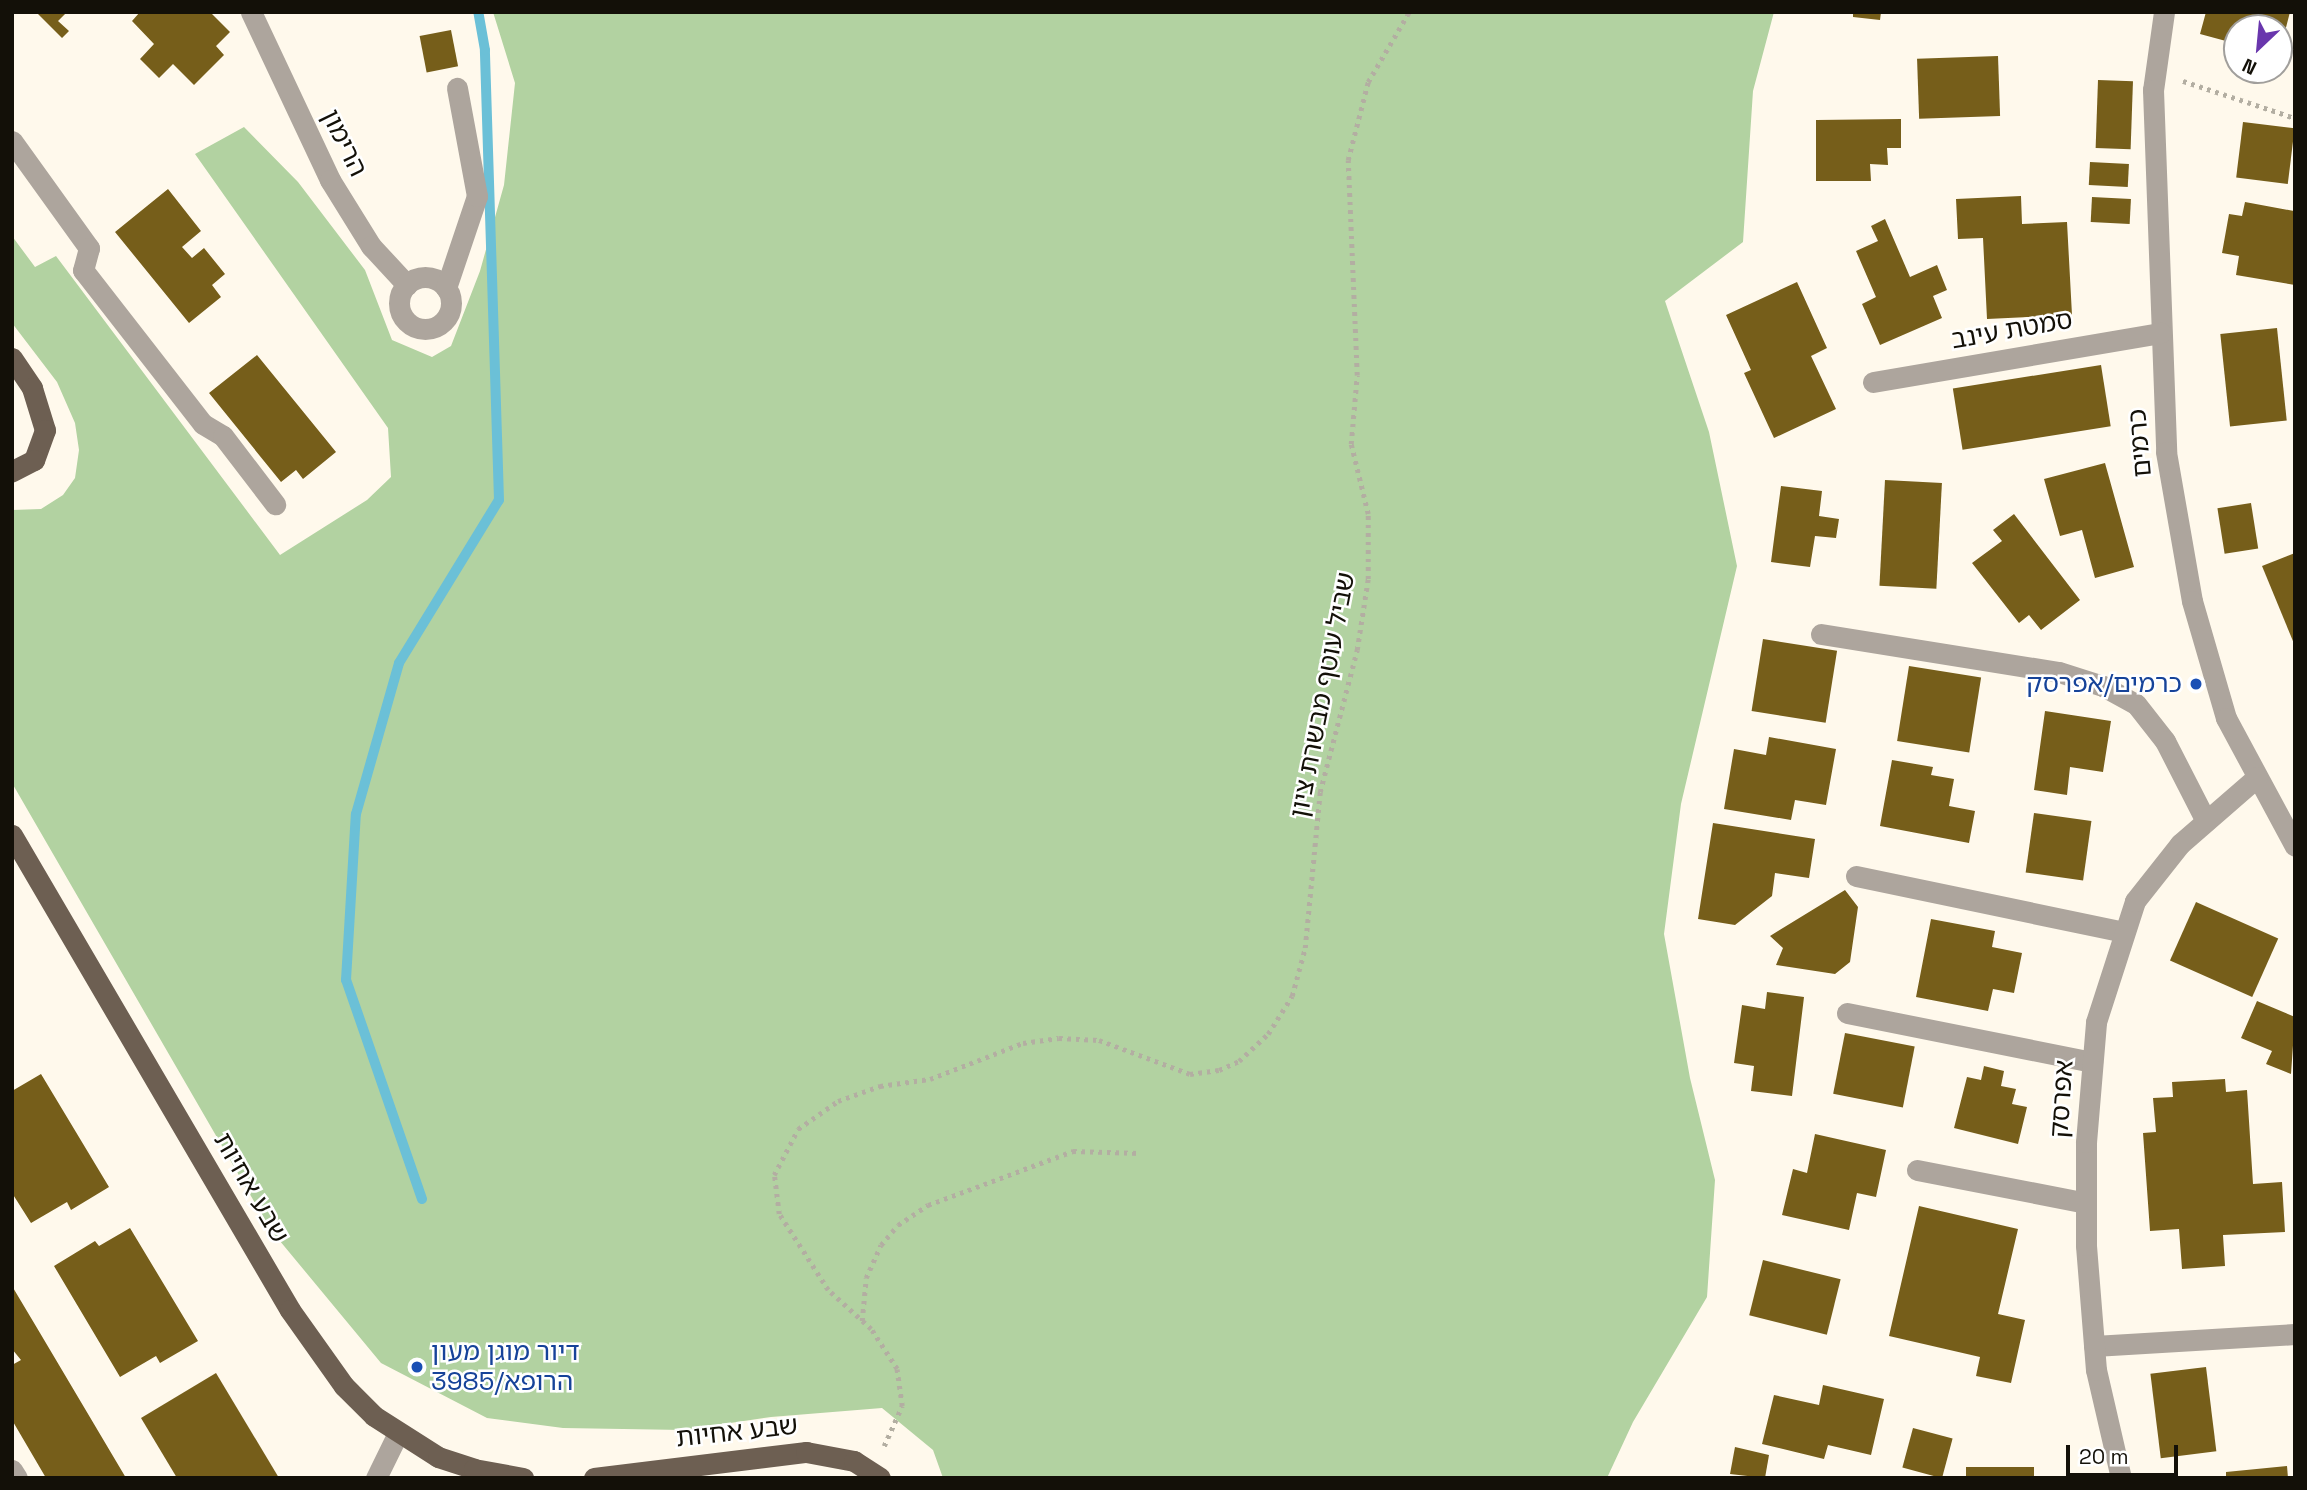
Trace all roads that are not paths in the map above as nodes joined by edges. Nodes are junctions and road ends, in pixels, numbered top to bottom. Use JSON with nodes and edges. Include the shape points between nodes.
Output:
{"nodes":[{"id":1,"x":251,"y":12,"type":"edge"},
{"id":2,"x":2164,"y":12,"type":"edge"},
{"id":3,"x":457,"y":88,"type":"dead end"},
{"id":4,"x":12,"y":141,"type":"edge"},
{"id":5,"x":407,"y":285,"type":"junction"},
{"id":6,"x":446,"y":288,"type":"junction"},
{"id":7,"x":2161,"y":333,"type":"junction"},
{"id":8,"x":12,"y":358,"type":"edge"},
{"id":9,"x":1873,"y":382,"type":"dead end"},
{"id":10,"x":12,"y":471,"type":"edge"},
{"id":11,"x":275,"y":504,"type":"dead end"},
{"id":12,"x":1821,"y":634,"type":"dead end"},
{"id":13,"x":2257,"y":777,"type":"junction"},
{"id":14,"x":2206,"y":821,"type":"junction"},
{"id":15,"x":12,"y":835,"type":"edge"},
{"id":16,"x":2295,"y":846,"type":"edge"},
{"id":17,"x":1856,"y":876,"type":"dead end"},
{"id":18,"x":2124,"y":932,"type":"junction"},
{"id":19,"x":1847,"y":1013,"type":"dead end"},
{"id":20,"x":2092,"y":1062,"type":"junction"},
{"id":21,"x":1917,"y":1170,"type":"dead end"},
{"id":22,"x":2086,"y":1203,"type":"junction"},
{"id":23,"x":2295,"y":1334,"type":"edge"},
{"id":24,"x":2094,"y":1346,"type":"junction"},
{"id":25,"x":398,"y":1433,"type":"junction"},
{"id":26,"x":12,"y":1470,"type":"edge"},
{"id":27,"x":876,"y":1474,"type":"edge"},
{"id":28,"x":17,"y":1478,"type":"edge"},
{"id":29,"x":376,"y":1478,"type":"edge"},
{"id":30,"x":523,"y":1478,"type":"edge"},
{"id":31,"x":594,"y":1478,"type":"edge"},
{"id":32,"x":2121,"y":1478,"type":"edge"}],
"edges":[{"from":1,"to":5,"type":"street","name":"הרימון","via":[[330,180],[372,246]]},
{"from":2,"to":7,"type":"street","name":"כרמים","via":[[2155,72]]},
{"from":3,"to":6,"type":"street","via":[[477,196]]},
{"from":4,"to":11,"type":"street","via":[[89,248],[83,270],[203,424],[223,436]]},
{"from":5,"to":6,"type":"street","via":[[429,277]]},
{"from":5,"to":6,"type":"street","via":[[400,299],[402,315],[414,326],[426,328],[437,326],[448,314]]},
{"from":7,"to":9,"type":"street","name":"סמטת עינב"},
{"from":7,"to":13,"type":"street","name":"כרמים","via":[[2166,452],[2192,601],[2226,718]]},
{"from":8,"to":10,"type":"main road","via":[[32,388],[45,430],[34,460]]},
{"from":12,"to":14,"type":"street","via":[[2059,672],[2103,686],[2136,704],[2165,741]]},
{"from":13,"to":14,"type":"street","name":"אפרסק"},
{"from":13,"to":16,"type":"street","name":"כרמים"},
{"from":14,"to":18,"type":"street","name":"אפרסק","via":[[2180,845],[2135,901]]},
{"from":15,"to":25,"type":"main road","name":"שבע אחיות","via":[[317,1351],[364,1406]]},
{"from":17,"to":18,"type":"street"},
{"from":18,"to":20,"type":"street","name":"אפרסק","via":[[2096,1023]]},
{"from":19,"to":20,"type":"street"},
{"from":20,"to":22,"type":"street","name":"אפרסק"},
{"from":21,"to":22,"type":"street"},
{"from":22,"to":24,"type":"street","name":"אפרסק"},
{"from":23,"to":24,"type":"street"},
{"from":24,"to":32,"type":"street","name":"אפרסק"},
{"from":25,"to":29,"type":"street"},
{"from":25,"to":30,"type":"main road","name":"שבע אחיות","via":[[438,1457]]},
{"from":26,"to":28,"type":"street"},
{"from":27,"to":31,"type":"main road","name":"שבע אחיות","via":[[832,1454],[806,1451]]}]}
